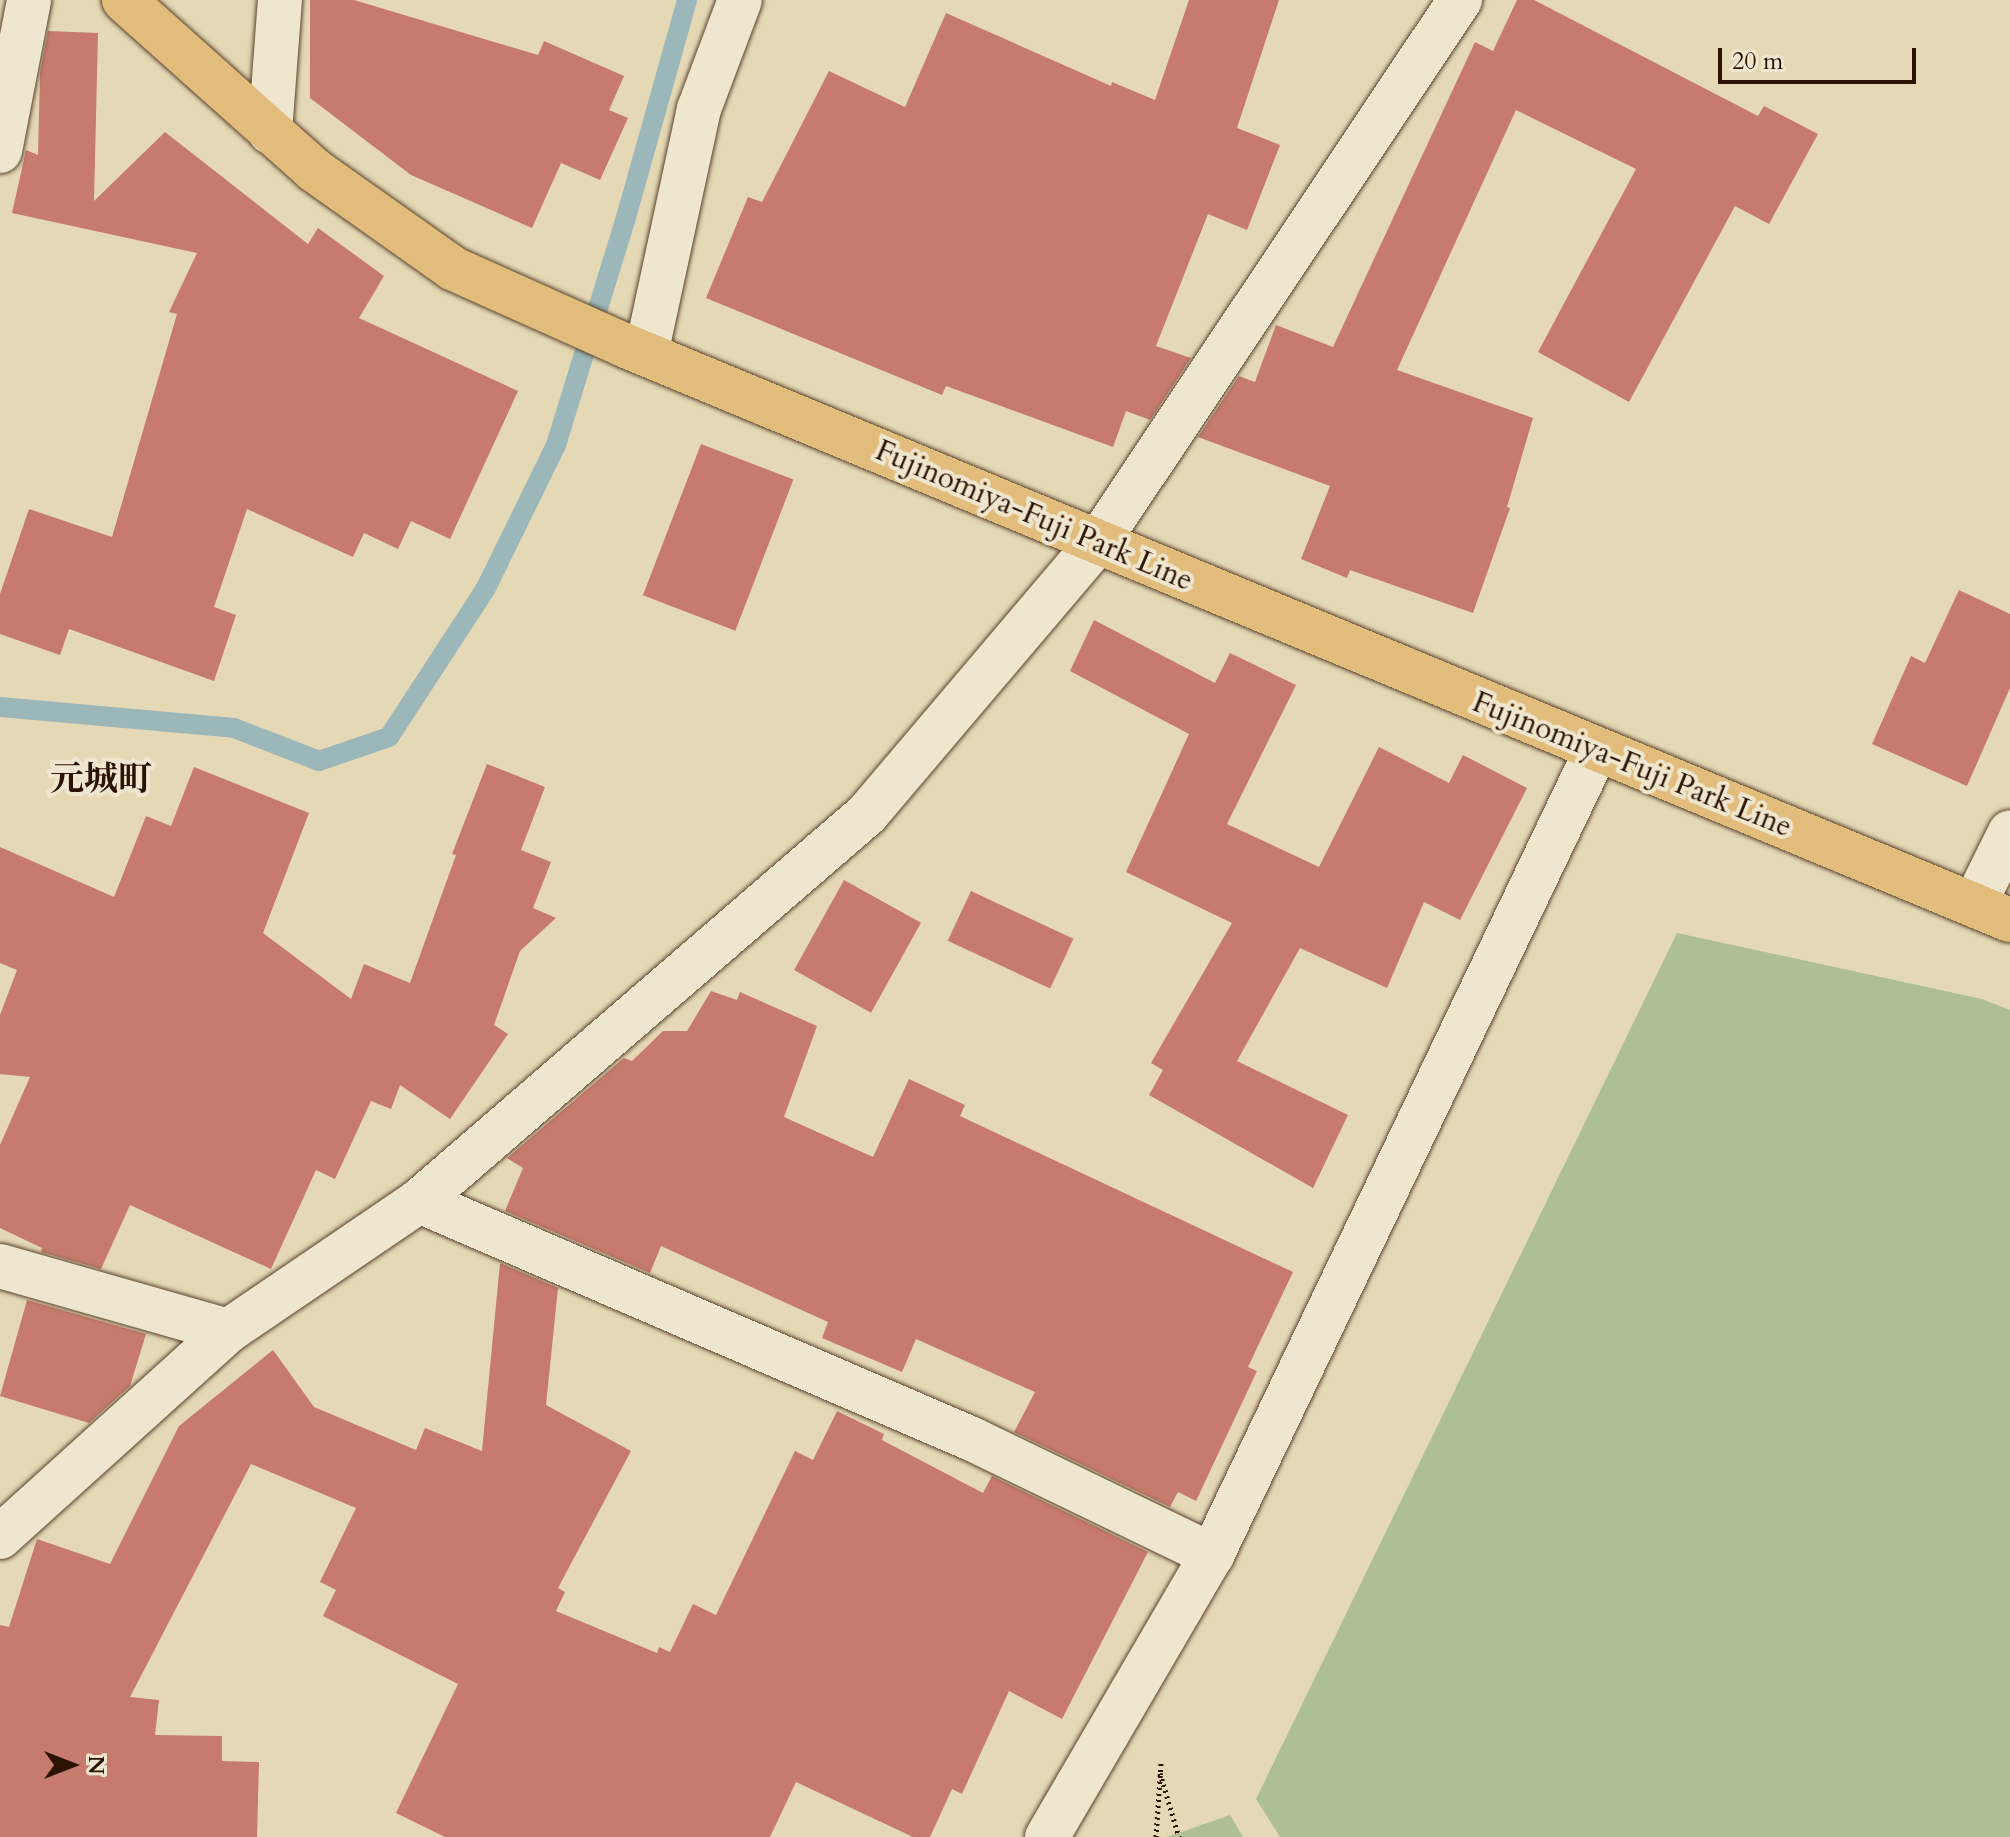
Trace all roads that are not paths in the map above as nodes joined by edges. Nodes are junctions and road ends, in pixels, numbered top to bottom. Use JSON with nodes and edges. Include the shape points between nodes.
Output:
{"nodes":[{"id":1,"x":29,"y":0,"type":"edge"},
{"id":2,"x":124,"y":0,"type":"edge"},
{"id":3,"x":280,"y":0,"type":"edge"},
{"id":4,"x":740,"y":0,"type":"edge"},
{"id":5,"x":1460,"y":0,"type":"edge"},
{"id":6,"x":270,"y":132,"type":"junction"},
{"id":7,"x":0,"y":151,"type":"edge"},
{"id":8,"x":636,"y":350,"type":"junction"},
{"id":9,"x":1098,"y":542,"type":"junction"},
{"id":10,"x":1596,"y":751,"type":"junction"},
{"id":11,"x":2010,"y":832,"type":"edge"},
{"id":12,"x":1992,"y":913,"type":"edge"},
{"id":13,"x":419,"y":1201,"type":"junction"},
{"id":14,"x":0,"y":1266,"type":"edge"},
{"id":15,"x":228,"y":1331,"type":"junction"},
{"id":16,"x":0,"y":1537,"type":"edge"},
{"id":17,"x":1212,"y":1555,"type":"junction"},
{"id":18,"x":1047,"y":1837,"type":"edge"}],
"edges":[{"from":1,"to":7,"type":"street"},
{"from":2,"to":6,"type":"main road","name":"Fujinomiya-Fuji Park Line"},
{"from":3,"to":6,"type":"street"},
{"from":4,"to":8,"type":"street","via":[[699,109]]},
{"from":5,"to":9,"type":"street"},
{"from":6,"to":8,"type":"main road","name":"Fujinomiya-Fuji Park Line","via":[[314,170],[454,269]]},
{"from":8,"to":9,"type":"main road","name":"Fujinomiya-Fuji Park Line"},
{"from":9,"to":10,"type":"main road","name":"Fujinomiya-Fuji Park Line"},
{"from":9,"to":13,"type":"street","via":[[867,814]]},
{"from":10,"to":12,"type":"main road","name":"Fujinomiya-Fuji Park Line"},
{"from":10,"to":17,"type":"street"},
{"from":11,"to":12,"type":"street"},
{"from":13,"to":15,"type":"street"},
{"from":13,"to":17,"type":"street","via":[[972,1439]]},
{"from":14,"to":15,"type":"street"},
{"from":15,"to":16,"type":"street"},
{"from":17,"to":18,"type":"street"}]}
